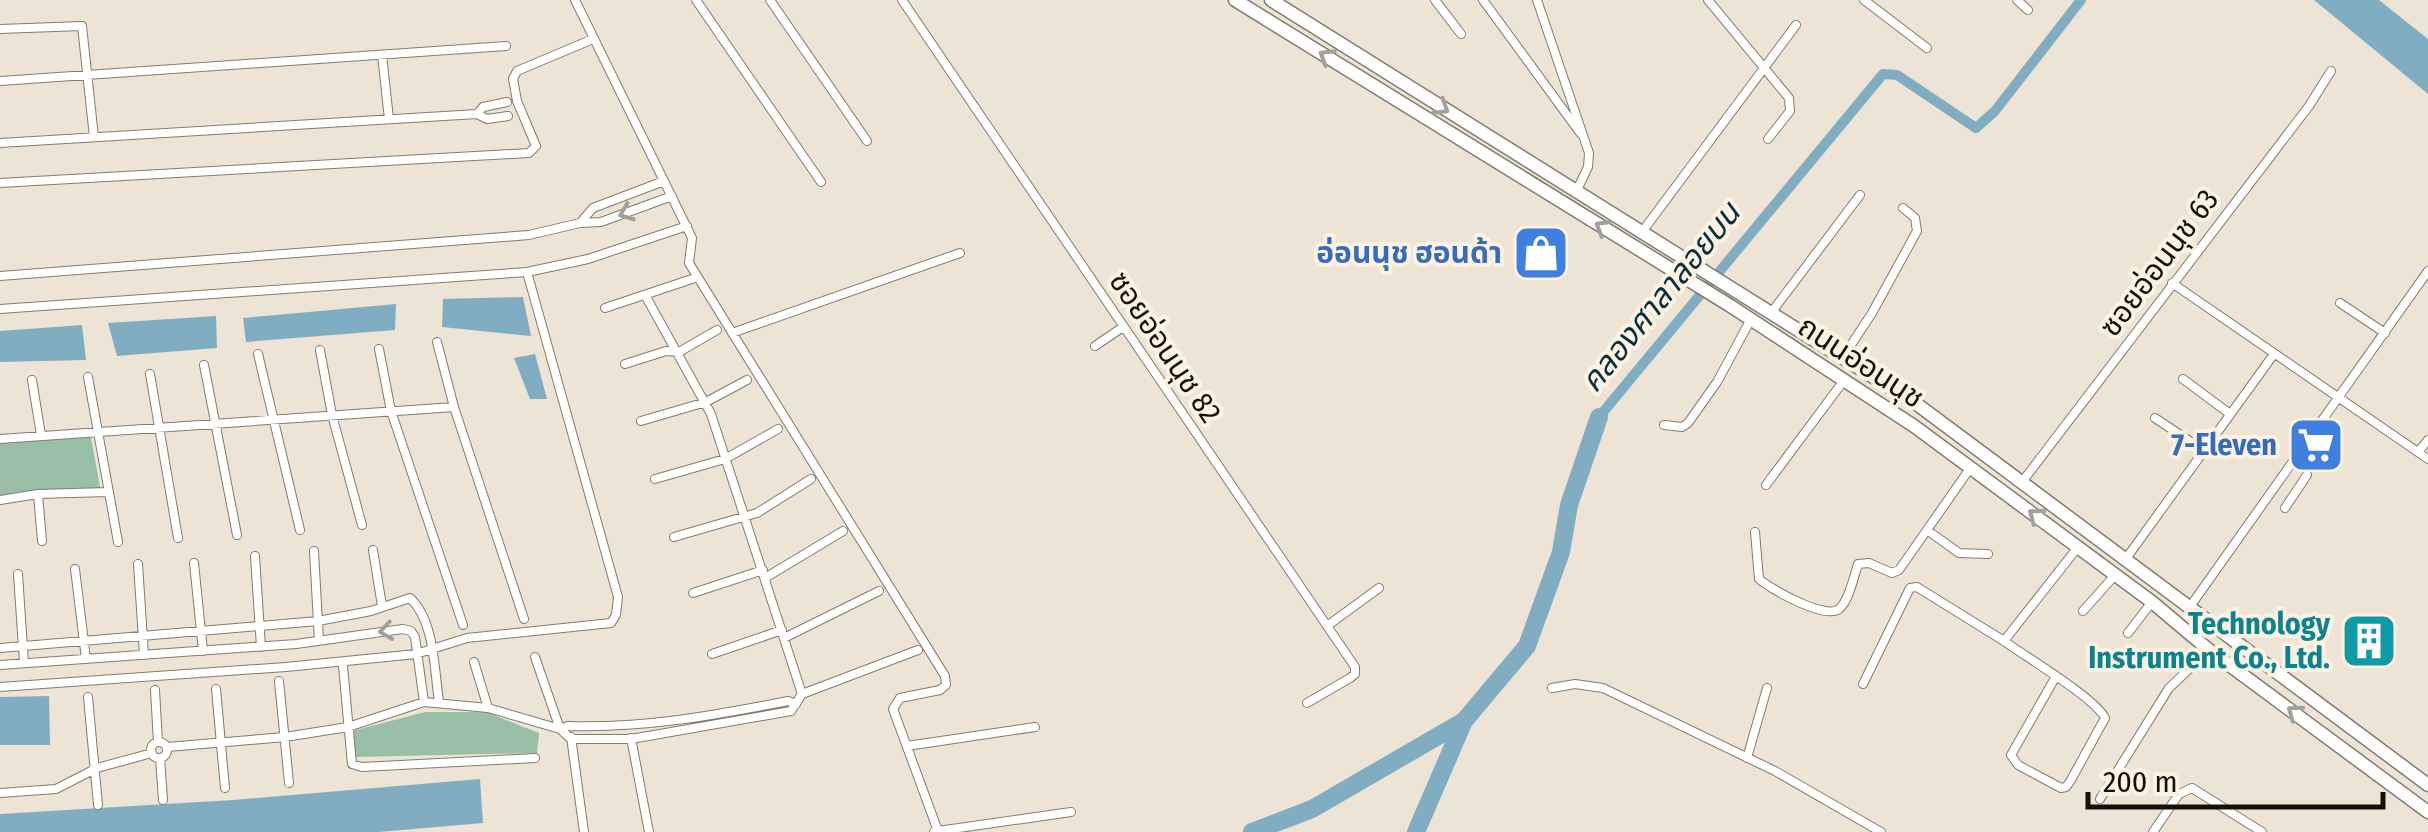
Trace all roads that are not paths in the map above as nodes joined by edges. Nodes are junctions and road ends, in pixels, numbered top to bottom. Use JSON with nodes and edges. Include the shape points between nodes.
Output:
{"nodes":[{"id":1,"x":575,"y":0,"type":"edge"},
{"id":2,"x":696,"y":0,"type":"edge"},
{"id":3,"x":770,"y":0,"type":"edge"},
{"id":4,"x":902,"y":0,"type":"edge"},
{"id":5,"x":1235,"y":0,"type":"edge"},
{"id":6,"x":1271,"y":0,"type":"edge"},
{"id":7,"x":1435,"y":0,"type":"edge"},
{"id":8,"x":1483,"y":0,"type":"edge"},
{"id":9,"x":1537,"y":0,"type":"edge"},
{"id":10,"x":1708,"y":0,"type":"edge"},
{"id":11,"x":1864,"y":0,"type":"edge"},
{"id":12,"x":2017,"y":0,"type":"edge"},
{"id":13,"x":2028,"y":10,"type":"dead end"},
{"id":14,"x":1796,"y":26,"type":"dead end"},
{"id":15,"x":0,"y":30,"type":"edge"},
{"id":16,"x":1461,"y":34,"type":"dead end"},
{"id":17,"x":593,"y":40,"type":"junction"},
{"id":18,"x":506,"y":46,"type":"dead end"},
{"id":19,"x":1927,"y":48,"type":"dead end"},
{"id":20,"x":382,"y":55,"type":"junction"},
{"id":21,"x":1763,"y":68,"type":"junction"},
{"id":22,"x":2332,"y":71,"type":"dead end"},
{"id":23,"x":88,"y":75,"type":"junction"},
{"id":24,"x":0,"y":81,"type":"edge"},
{"id":25,"x":512,"y":102,"type":"junction"},
{"id":26,"x":477,"y":114,"type":"junction"},
{"id":27,"x":515,"y":115,"type":"junction"},
{"id":28,"x":389,"y":119,"type":"junction"},
{"id":29,"x":94,"y":137,"type":"junction"},
{"id":30,"x":1768,"y":139,"type":"dead end"},
{"id":31,"x":867,"y":141,"type":"dead end"},
{"id":32,"x":1586,"y":142,"type":"junction"},
{"id":33,"x":0,"y":143,"type":"edge"},
{"id":34,"x":664,"y":181,"type":"junction"},
{"id":35,"x":821,"y":182,"type":"dead end"},
{"id":36,"x":0,"y":183,"type":"edge"},
{"id":37,"x":1576,"y":192,"type":"junction"},
{"id":38,"x":1860,"y":195,"type":"dead end"},
{"id":39,"x":672,"y":196,"type":"junction"},
{"id":40,"x":1903,"y":208,"type":"dead end"},
{"id":41,"x":580,"y":223,"type":"junction"},
{"id":42,"x":687,"y":226,"type":"junction"},
{"id":43,"x":1642,"y":232,"type":"junction"},
{"id":44,"x":960,"y":254,"type":"dead end"},
{"id":45,"x":2428,"y":271,"type":"edge"},
{"id":46,"x":527,"y":272,"type":"junction"},
{"id":47,"x":0,"y":276,"type":"edge"},
{"id":48,"x":692,"y":279,"type":"dead end"},
{"id":49,"x":2172,"y":283,"type":"junction"},
{"id":50,"x":645,"y":294,"type":"junction"},
{"id":51,"x":2340,"y":303,"type":"dead end"},
{"id":52,"x":605,"y":308,"type":"dead end"},
{"id":53,"x":0,"y":309,"type":"edge"},
{"id":54,"x":1771,"y":312,"type":"junction"},
{"id":55,"x":1751,"y":319,"type":"junction"},
{"id":56,"x":1124,"y":327,"type":"junction"},
{"id":57,"x":717,"y":330,"type":"dead end"},
{"id":58,"x":732,"y":333,"type":"junction"},
{"id":59,"x":2385,"y":334,"type":"junction"},
{"id":60,"x":437,"y":342,"type":"dead end"},
{"id":61,"x":1095,"y":346,"type":"dead end"},
{"id":62,"x":380,"y":349,"type":"dead end"},
{"id":63,"x":320,"y":350,"type":"dead end"},
{"id":64,"x":679,"y":352,"type":"junction"},
{"id":65,"x":258,"y":354,"type":"dead end"},
{"id":66,"x":2274,"y":354,"type":"junction"},
{"id":67,"x":1843,"y":357,"type":"junction"},
{"id":68,"x":626,"y":364,"type":"dead end"},
{"id":69,"x":204,"y":365,"type":"dead end"},
{"id":70,"x":150,"y":374,"type":"dead end"},
{"id":71,"x":88,"y":377,"type":"dead end"},
{"id":72,"x":2183,"y":379,"type":"dead end"},
{"id":73,"x":32,"y":380,"type":"dead end"},
{"id":74,"x":747,"y":380,"type":"dead end"},
{"id":75,"x":1845,"y":380,"type":"junction"},
{"id":76,"x":2339,"y":398,"type":"junction"},
{"id":77,"x":706,"y":402,"type":"junction"},
{"id":78,"x":454,"y":407,"type":"junction"},
{"id":79,"x":391,"y":411,"type":"junction"},
{"id":80,"x":2230,"y":414,"type":"junction"},
{"id":81,"x":332,"y":415,"type":"junction"},
{"id":82,"x":2155,"y":418,"type":"dead end"},
{"id":83,"x":272,"y":419,"type":"junction"},
{"id":84,"x":640,"y":421,"type":"dead end"},
{"id":85,"x":215,"y":423,"type":"junction"},
{"id":86,"x":1664,"y":425,"type":"dead end"},
{"id":87,"x":160,"y":428,"type":"junction"},
{"id":88,"x":778,"y":429,"type":"dead end"},
{"id":89,"x":98,"y":432,"type":"junction"},
{"id":90,"x":42,"y":436,"type":"junction"},
{"id":91,"x":0,"y":439,"type":"edge"},
{"id":92,"x":2428,"y":440,"type":"edge"},
{"id":93,"x":2203,"y":450,"type":"junction"},
{"id":94,"x":2418,"y":452,"type":"junction"},
{"id":95,"x":725,"y":459,"type":"junction"},
{"id":96,"x":2428,"y":459,"type":"edge"},
{"id":97,"x":1971,"y":467,"type":"junction"},
{"id":98,"x":2307,"y":475,"type":"dead end"},
{"id":99,"x":811,"y":479,"type":"dead end"},
{"id":100,"x":655,"y":480,"type":"dead end"},
{"id":101,"x":2022,"y":482,"type":"junction"},
{"id":102,"x":2279,"y":482,"type":"junction"},
{"id":103,"x":1766,"y":484,"type":"dead end"},
{"id":104,"x":108,"y":492,"type":"junction"},
{"id":105,"x":2295,"y":493,"type":"junction"},
{"id":106,"x":38,"y":494,"type":"junction"},
{"id":107,"x":0,"y":500,"type":"edge"},
{"id":108,"x":2285,"y":508,"type":"dead end"},
{"id":109,"x":744,"y":516,"type":"junction"},
{"id":110,"x":362,"y":525,"type":"dead end"},
{"id":111,"x":300,"y":530,"type":"dead end"},
{"id":112,"x":1926,"y":530,"type":"junction"},
{"id":113,"x":843,"y":532,"type":"dead end"},
{"id":114,"x":1756,"y":532,"type":"dead end"},
{"id":115,"x":238,"y":534,"type":"dead end"},
{"id":116,"x":674,"y":537,"type":"dead end"},
{"id":117,"x":178,"y":538,"type":"dead end"},
{"id":118,"x":42,"y":540,"type":"dead end"},
{"id":119,"x":118,"y":542,"type":"dead end"},
{"id":120,"x":2078,"y":546,"type":"junction"},
{"id":121,"x":373,"y":550,"type":"dead end"},
{"id":122,"x":314,"y":552,"type":"dead end"},
{"id":123,"x":1988,"y":554,"type":"dead end"},
{"id":124,"x":256,"y":556,"type":"dead end"},
{"id":125,"x":2125,"y":560,"type":"junction"},
{"id":126,"x":194,"y":563,"type":"dead end"},
{"id":127,"x":138,"y":564,"type":"dead end"},
{"id":128,"x":76,"y":569,"type":"dead end"},
{"id":129,"x":18,"y":574,"type":"dead end"},
{"id":130,"x":764,"y":574,"type":"junction"},
{"id":131,"x":2116,"y":574,"type":"junction"},
{"id":132,"x":1379,"y":588,"type":"dead end"},
{"id":133,"x":879,"y":591,"type":"dead end"},
{"id":134,"x":693,"y":594,"type":"dead end"},
{"id":135,"x":2152,"y":602,"type":"junction"},
{"id":136,"x":382,"y":606,"type":"junction"},
{"id":137,"x":2189,"y":608,"type":"junction"},
{"id":138,"x":2083,"y":611,"type":"dead end"},
{"id":139,"x":524,"y":620,"type":"dead end"},
{"id":140,"x":318,"y":621,"type":"junction"},
{"id":141,"x":2178,"y":623,"type":"junction"},
{"id":142,"x":260,"y":626,"type":"junction"},
{"id":143,"x":462,"y":626,"type":"dead end"},
{"id":144,"x":1328,"y":626,"type":"junction"},
{"id":145,"x":200,"y":632,"type":"junction"},
{"id":146,"x":2128,"y":633,"type":"dead end"},
{"id":147,"x":783,"y":634,"type":"junction"},
{"id":148,"x":142,"y":636,"type":"junction"},
{"id":149,"x":319,"y":641,"type":"junction"},
{"id":150,"x":2004,"y":641,"type":"junction"},
{"id":151,"x":84,"y":642,"type":"junction"},
{"id":152,"x":22,"y":646,"type":"junction"},
{"id":153,"x":261,"y":646,"type":"junction"},
{"id":154,"x":0,"y":648,"type":"edge"},
{"id":155,"x":432,"y":648,"type":"junction"},
{"id":156,"x":918,"y":650,"type":"dead end"},
{"id":157,"x":2210,"y":650,"type":"junction"},
{"id":158,"x":202,"y":651,"type":"junction"},
{"id":159,"x":416,"y":654,"type":"junction"},
{"id":160,"x":712,"y":654,"type":"dead end"},
{"id":161,"x":144,"y":656,"type":"junction"},
{"id":162,"x":535,"y":657,"type":"dead end"},
{"id":163,"x":86,"y":659,"type":"junction"},
{"id":164,"x":474,"y":662,"type":"dead end"},
{"id":165,"x":24,"y":664,"type":"junction"},
{"id":166,"x":0,"y":665,"type":"edge"},
{"id":167,"x":343,"y":666,"type":"dead end"},
{"id":168,"x":2055,"y":678,"type":"junction"},
{"id":169,"x":280,"y":681,"type":"dead end"},
{"id":170,"x":1863,"y":684,"type":"dead end"},
{"id":171,"x":0,"y":687,"type":"edge"},
{"id":172,"x":1552,"y":688,"type":"dead end"},
{"id":173,"x":1767,"y":688,"type":"dead end"},
{"id":174,"x":216,"y":689,"type":"dead end"},
{"id":175,"x":154,"y":690,"type":"dead end"},
{"id":176,"x":802,"y":694,"type":"junction"},
{"id":177,"x":88,"y":697,"type":"dead end"},
{"id":178,"x":424,"y":702,"type":"junction"},
{"id":179,"x":439,"y":702,"type":"junction"},
{"id":180,"x":1306,"y":703,"type":"dead end"},
{"id":181,"x":796,"y":704,"type":"junction"},
{"id":182,"x":488,"y":708,"type":"junction"},
{"id":183,"x":348,"y":727,"type":"junction"},
{"id":184,"x":628,"y":727,"type":"junction"},
{"id":185,"x":1034,"y":727,"type":"dead end"},
{"id":186,"x":564,"y":728,"type":"junction"},
{"id":187,"x":284,"y":737,"type":"junction"},
{"id":188,"x":571,"y":738,"type":"junction"},
{"id":189,"x":631,"y":739,"type":"junction"},
{"id":190,"x":222,"y":740,"type":"junction"},
{"id":191,"x":2368,"y":740,"type":"junction"},
{"id":192,"x":163,"y":744,"type":"junction"},
{"id":193,"x":907,"y":746,"type":"junction"},
{"id":194,"x":156,"y":755,"type":"junction"},
{"id":195,"x":2356,"y":757,"type":"junction"},
{"id":196,"x":535,"y":758,"type":"dead end"},
{"id":197,"x":1746,"y":758,"type":"junction"},
{"id":198,"x":96,"y":768,"type":"junction"},
{"id":199,"x":290,"y":782,"type":"dead end"},
{"id":200,"x":2428,"y":785,"type":"edge"},
{"id":201,"x":225,"y":788,"type":"dead end"},
{"id":202,"x":0,"y":793,"type":"edge"},
{"id":203,"x":2100,"y":799,"type":"dead end"},
{"id":204,"x":163,"y":800,"type":"dead end"},
{"id":205,"x":98,"y":805,"type":"dead end"},
{"id":206,"x":1072,"y":812,"type":"dead end"},
{"id":207,"x":2428,"y":812,"type":"edge"},
{"id":208,"x":584,"y":832,"type":"edge"},
{"id":209,"x":650,"y":832,"type":"edge"},
{"id":210,"x":936,"y":832,"type":"edge"},
{"id":211,"x":1881,"y":832,"type":"edge"},
{"id":212,"x":2153,"y":832,"type":"edge"},
{"id":213,"x":2262,"y":832,"type":"edge"}],
"edges":[{"from":1,"to":17,"type":"street"},
{"from":2,"to":35,"type":"street"},
{"from":3,"to":31,"type":"street"},
{"from":4,"to":56,"type":"street","name":"ซอยอ่อนนุช 82"},
{"from":55,"to":5,"type":"main road","name":"ถนนอ่อนนุช","one_way":true},
{"from":6,"to":37,"type":"main road","name":"ถนนอ่อนนุช","one_way":true},
{"from":7,"to":16,"type":"street"},
{"from":8,"to":32,"type":"street"},
{"from":9,"to":32,"type":"street"},
{"from":10,"to":21,"type":"street"},
{"from":11,"to":19,"type":"street"},
{"from":12,"to":13,"type":"street"},
{"from":14,"to":21,"type":"street"},
{"from":15,"to":23,"type":"street","via":[[80,25]]},
{"from":17,"to":25,"type":"street","via":[[518,72]]},
{"from":17,"to":34,"type":"street"},
{"from":18,"to":20,"type":"street"},
{"from":20,"to":23,"type":"street"},
{"from":20,"to":28,"type":"street"},
{"from":21,"to":30,"type":"street","via":[[1791,104]]},
{"from":21,"to":43,"type":"street"},
{"from":22,"to":49,"type":"street","name":"ซอยอ่อนนุช 63"},
{"from":23,"to":24,"type":"street"},
{"from":23,"to":29,"type":"street"},
{"from":25,"to":26,"type":"street"},
{"from":25,"to":27,"type":"street"},
{"from":26,"to":27,"type":"street","via":[[487,120]]},
{"from":26,"to":28,"type":"street"},
{"from":27,"to":36,"type":"street","via":[[536,146],[529,153]]},
{"from":28,"to":29,"type":"street"},
{"from":29,"to":33,"type":"street"},
{"from":32,"to":37,"type":"street","via":[[1588,167]]},
{"from":34,"to":39,"type":"street"},
{"from":34,"to":41,"type":"street","via":[[593,208]]},
{"from":37,"to":43,"type":"main road","name":"ถนนอ่อนนุช"},
{"from":38,"to":54,"type":"street"},
{"from":39,"to":41,"type":"street","one_way":true},
{"from":39,"to":42,"type":"street"},
{"from":40,"to":67,"type":"street","via":[[1915,218],[1917,231]]},
{"from":41,"to":47,"type":"street","via":[[528,235]]},
{"from":42,"to":46,"type":"street"},
{"from":42,"to":58,"type":"street","via":[[689,263]]},
{"from":43,"to":54,"type":"main road","name":"ถนนอ่อนนุช"},
{"from":44,"to":58,"type":"street"},
{"from":45,"to":59,"type":"street"},
{"from":46,"to":53,"type":"street"},
{"from":46,"to":155,"type":"street","via":[[618,597],[616,615],[611,622]]},
{"from":48,"to":50,"type":"street"},
{"from":49,"to":66,"type":"street"},
{"from":49,"to":101,"type":"street","name":"ซอยอ่อนนุช 63"},
{"from":50,"to":52,"type":"street"},
{"from":50,"to":64,"type":"street"},
{"from":51,"to":59,"type":"street"},
{"from":54,"to":67,"type":"main road","name":"ถนนอ่อนนุช"},
{"from":55,"to":75,"type":"main road","name":"ถนนอ่อนนุช"},
{"from":55,"to":86,"type":"street","via":[[1688,423]]},
{"from":56,"to":61,"type":"street"},
{"from":56,"to":144,"type":"street","name":"ซอยอ่อนนุช 82"},
{"from":57,"to":64,"type":"street"},
{"from":58,"to":193,"type":"street","via":[[946,676],[940,690],[895,702]]},
{"from":59,"to":76,"type":"street"},
{"from":60,"to":78,"type":"street"},
{"from":62,"to":79,"type":"street"},
{"from":63,"to":81,"type":"street"},
{"from":64,"to":68,"type":"street"},
{"from":64,"to":77,"type":"street"},
{"from":65,"to":83,"type":"street"},
{"from":66,"to":76,"type":"street"},
{"from":66,"to":80,"type":"street"},
{"from":67,"to":101,"type":"main road","name":"ถนนอ่อนนุช"},
{"from":69,"to":85,"type":"street"},
{"from":70,"to":87,"type":"street"},
{"from":71,"to":89,"type":"street"},
{"from":72,"to":80,"type":"street"},
{"from":73,"to":90,"type":"street"},
{"from":74,"to":77,"type":"street"},
{"from":75,"to":97,"type":"main road","name":"ถนนอ่อนนุช"},
{"from":75,"to":103,"type":"street"},
{"from":76,"to":94,"type":"street"},
{"from":76,"to":102,"type":"street"},
{"from":77,"to":84,"type":"street"},
{"from":77,"to":95,"type":"street"},
{"from":78,"to":79,"type":"street"},
{"from":78,"to":139,"type":"street"},
{"from":79,"to":81,"type":"street"},
{"from":79,"to":143,"type":"street"},
{"from":80,"to":93,"type":"street"},
{"from":81,"to":83,"type":"street"},
{"from":81,"to":110,"type":"street"},
{"from":82,"to":93,"type":"street"},
{"from":83,"to":85,"type":"street"},
{"from":83,"to":111,"type":"street"},
{"from":85,"to":87,"type":"street"},
{"from":85,"to":115,"type":"street"},
{"from":87,"to":89,"type":"street"},
{"from":87,"to":117,"type":"street"},
{"from":88,"to":95,"type":"street"},
{"from":89,"to":90,"type":"street"},
{"from":89,"to":104,"type":"street"},
{"from":90,"to":91,"type":"street"},
{"from":92,"to":94,"type":"street"},
{"from":93,"to":125,"type":"street"},
{"from":94,"to":96,"type":"street"},
{"from":95,"to":100,"type":"street"},
{"from":95,"to":109,"type":"street"},
{"from":97,"to":112,"type":"street"},
{"from":120,"to":97,"type":"main road","name":"ถนนอ่อนนุช","one_way":true},
{"from":98,"to":105,"type":"street"},
{"from":99,"to":109,"type":"street"},
{"from":101,"to":125,"type":"main road","name":"ถนนอ่อนนุช"},
{"from":102,"to":105,"type":"street"},
{"from":102,"to":137,"type":"street"},
{"from":104,"to":106,"type":"street"},
{"from":104,"to":119,"type":"street"},
{"from":105,"to":108,"type":"street"},
{"from":106,"to":107,"type":"street"},
{"from":106,"to":118,"type":"street"},
{"from":109,"to":116,"type":"street"},
{"from":109,"to":130,"type":"street"},
{"from":112,"to":114,"type":"street","via":[[1899,570],[1858,564],[1843,605],[1826,613],[1759,579]]},
{"from":112,"to":123,"type":"street","via":[[1959,553]]},
{"from":113,"to":130,"type":"street"},
{"from":120,"to":131,"type":"main road","name":"ถนนอ่อนนุช"},
{"from":120,"to":150,"type":"street"},
{"from":121,"to":136,"type":"street"},
{"from":122,"to":140,"type":"street"},
{"from":124,"to":142,"type":"street"},
{"from":125,"to":137,"type":"main road","name":"ถนนอ่อนนุช"},
{"from":126,"to":145,"type":"street"},
{"from":127,"to":148,"type":"street"},
{"from":128,"to":151,"type":"street"},
{"from":129,"to":152,"type":"street"},
{"from":130,"to":134,"type":"street"},
{"from":130,"to":147,"type":"street"},
{"from":131,"to":135,"type":"main road","name":"ถนนอ่อนนุช"},
{"from":131,"to":138,"type":"street"},
{"from":132,"to":144,"type":"street"},
{"from":133,"to":147,"type":"street"},
{"from":135,"to":141,"type":"main road","name":"ถนนอ่อนนุช"},
{"from":135,"to":146,"type":"street"},
{"from":136,"to":140,"type":"street"},
{"from":136,"to":155,"type":"street","via":[[410,598]]},
{"from":137,"to":141,"type":"main road"},
{"from":137,"to":191,"type":"main road","name":"ถนนอ่อนนุช"},
{"from":140,"to":142,"type":"street"},
{"from":140,"to":149,"type":"street"},
{"from":141,"to":157,"type":"main road","name":"ถนนอ่อนนุช"},
{"from":142,"to":145,"type":"street"},
{"from":142,"to":153,"type":"street"},
{"from":144,"to":180,"type":"street","name":"ซอยอ่อนนุช 82","via":[[1355,674]]},
{"from":145,"to":148,"type":"street"},
{"from":145,"to":158,"type":"street"},
{"from":147,"to":160,"type":"street"},
{"from":147,"to":176,"type":"street"},
{"from":148,"to":151,"type":"street"},
{"from":148,"to":161,"type":"street"},
{"from":149,"to":153,"type":"street"},
{"from":159,"to":149,"type":"street","one_way":true,"via":[[415,637],[404,628]]},
{"from":150,"to":168,"type":"street"},
{"from":150,"to":170,"type":"street","via":[[1910,588]]},
{"from":151,"to":152,"type":"street"},
{"from":151,"to":163,"type":"street"},
{"from":152,"to":154,"type":"street"},
{"from":152,"to":165,"type":"street"},
{"from":153,"to":158,"type":"street"},
{"from":155,"to":159,"type":"street"},
{"from":155,"to":179,"type":"street"},
{"from":156,"to":176,"type":"street"},
{"from":195,"to":157,"type":"main road","name":"ถนนอ่อนนุช","one_way":true},
{"from":157,"to":203,"type":"street","via":[[2169,688]]},
{"from":158,"to":161,"type":"street"},
{"from":159,"to":171,"type":"street"},
{"from":159,"to":178,"type":"street"},
{"from":161,"to":163,"type":"street"},
{"from":162,"to":186,"type":"street"},
{"from":163,"to":165,"type":"street"},
{"from":164,"to":182,"type":"street"},
{"from":165,"to":166,"type":"street"},
{"from":167,"to":183,"type":"street"},
{"from":168,"to":168,"type":"street","via":[[2011,755],[2066,788],[2105,718]]},
{"from":169,"to":187,"type":"street"},
{"from":172,"to":197,"type":"street","via":[[1603,688]]},
{"from":173,"to":197,"type":"street"},
{"from":174,"to":190,"type":"street"},
{"from":175,"to":192,"type":"street"},
{"from":176,"to":181,"type":"street"},
{"from":177,"to":198,"type":"street"},
{"from":178,"to":179,"type":"street"},
{"from":178,"to":183,"type":"street"},
{"from":179,"to":182,"type":"street"},
{"from":181,"to":184,"type":"street"},
{"from":181,"to":189,"type":"street","via":[[791,711]]},
{"from":182,"to":186,"type":"street"},
{"from":183,"to":187,"type":"street"},
{"from":183,"to":196,"type":"street","via":[[350,760],[357,766]]},
{"from":184,"to":186,"type":"street"},
{"from":184,"to":189,"type":"street"},
{"from":185,"to":193,"type":"street"},
{"from":186,"to":188,"type":"street"},
{"from":187,"to":190,"type":"street"},
{"from":187,"to":199,"type":"street"},
{"from":188,"to":189,"type":"street"},
{"from":188,"to":208,"type":"street"},
{"from":189,"to":209,"type":"street"},
{"from":190,"to":192,"type":"street"},
{"from":190,"to":201,"type":"street"},
{"from":191,"to":195,"type":"main road"},
{"from":191,"to":200,"type":"main road","name":"ถนนอ่อนนุช"},
{"from":192,"to":194,"type":"street","via":[[166,754]]},
{"from":192,"to":194,"type":"street","via":[[152,746]]},
{"from":193,"to":210,"type":"street"},
{"from":194,"to":198,"type":"street"},
{"from":194,"to":204,"type":"street"},
{"from":195,"to":207,"type":"main road","name":"ถนนอ่อนนุช"},
{"from":197,"to":211,"type":"street"},
{"from":198,"to":202,"type":"street","via":[[56,790]]},
{"from":198,"to":205,"type":"street"},
{"from":206,"to":210,"type":"street"},
{"from":212,"to":213,"type":"street","via":[[2179,794],[2192,788]]}]}
